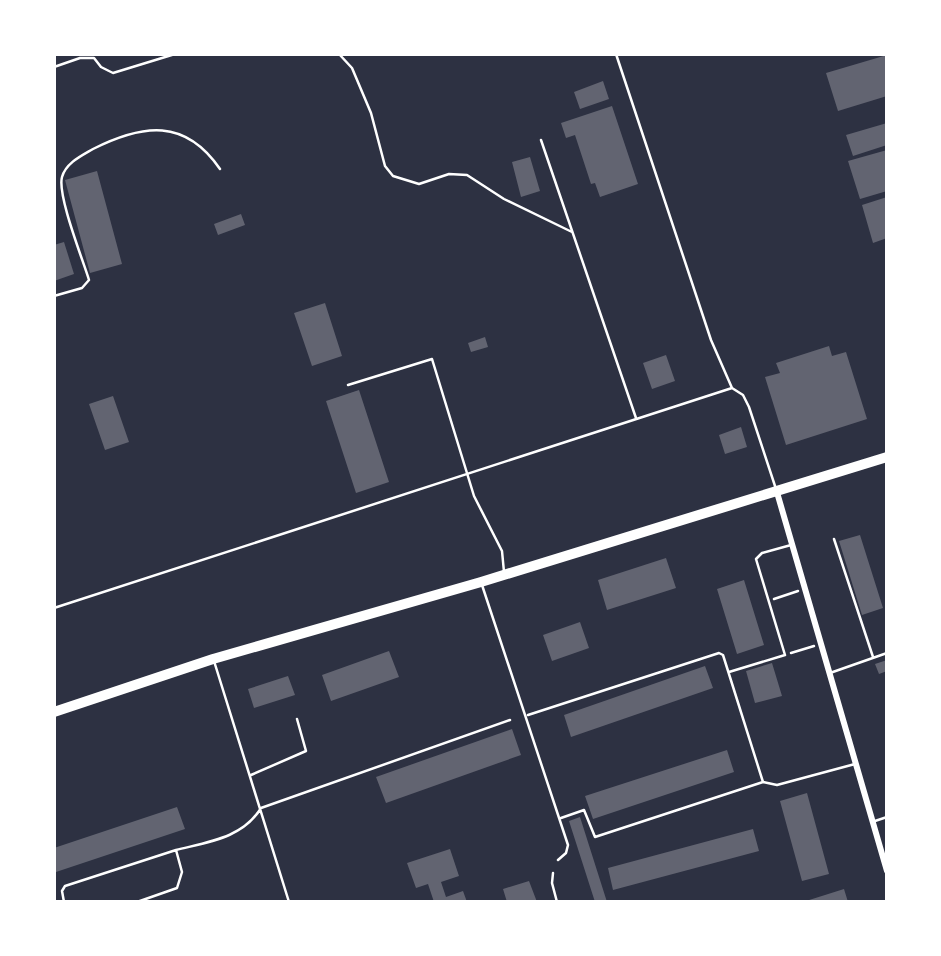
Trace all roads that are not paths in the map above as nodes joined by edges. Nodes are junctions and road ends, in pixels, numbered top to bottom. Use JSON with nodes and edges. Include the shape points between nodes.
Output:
{"nodes":[{"id":1,"x":175,"y":54,"type":"edge"},
{"id":2,"x":339,"y":54,"type":"edge"},
{"id":3,"x":616,"y":54,"type":"edge"},
{"id":4,"x":54,"y":67,"type":"edge"},
{"id":5,"x":541,"y":140,"type":"dead end"},
{"id":6,"x":220,"y":169,"type":"dead end"},
{"id":7,"x":572,"y":232,"type":"junction"},
{"id":8,"x":54,"y":296,"type":"edge"},
{"id":9,"x":348,"y":385,"type":"dead end"},
{"id":10,"x":732,"y":388,"type":"junction"},
{"id":11,"x":636,"y":418,"type":"junction"},
{"id":12,"x":887,"y":457,"type":"edge"},
{"id":13,"x":467,"y":472,"type":"junction"},
{"id":14,"x":776,"y":489,"type":"junction"},
{"id":15,"x":834,"y":539,"type":"dead end"},
{"id":16,"x":791,"y":545,"type":"junction"},
{"id":17,"x":504,"y":575,"type":"junction"},
{"id":18,"x":481,"y":582,"type":"junction"},
{"id":19,"x":54,"y":608,"type":"edge"},
{"id":20,"x":887,"y":653,"type":"edge"},
{"id":21,"x":873,"y":657,"type":"junction"},
{"id":22,"x":213,"y":659,"type":"junction"},
{"id":23,"x":729,"y":672,"type":"junction"},
{"id":24,"x":830,"y":673,"type":"junction"},
{"id":25,"x":54,"y":712,"type":"edge"},
{"id":26,"x":528,"y":715,"type":"junction"},
{"id":27,"x":297,"y":719,"type":"dead end"},
{"id":28,"x":510,"y":720,"type":"dead end"},
{"id":29,"x":855,"y":764,"type":"junction"},
{"id":30,"x":251,"y":775,"type":"junction"},
{"id":31,"x":763,"y":782,"type":"junction"},
{"id":32,"x":261,"y":808,"type":"junction"},
{"id":33,"x":887,"y":817,"type":"edge"},
{"id":34,"x":560,"y":819,"type":"junction"},
{"id":35,"x":872,"y":822,"type":"junction"},
{"id":36,"x":176,"y":850,"type":"junction"},
{"id":37,"x":558,"y":860,"type":"dead end"},
{"id":38,"x":887,"y":872,"type":"edge"},
{"id":39,"x":553,"y":873,"type":"dead end"},
{"id":40,"x":64,"y":902,"type":"edge"},
{"id":41,"x":137,"y":902,"type":"edge"},
{"id":42,"x":289,"y":902,"type":"edge"},
{"id":43,"x":557,"y":902,"type":"edge"}],
"edges":[{"from":1,"to":4,"type":"lane","via":[[113,73],[94,58]]},
{"from":2,"to":7,"type":"lane","via":[[352,68],[371,113],[385,166],[393,176],[419,184],[449,174],[467,174],[504,199]]},
{"from":3,"to":10,"type":"lane","via":[[711,340]]},
{"from":5,"to":7,"type":"lane"},
{"from":6,"to":8,"type":"lane","via":[[196,141],[156,130],[134,132],[81,155],[68,166],[61,186],[89,280],[82,288]]},
{"from":7,"to":11,"type":"lane"},
{"from":9,"to":13,"type":"lane","via":[[432,359]]},
{"from":10,"to":11,"type":"lane"},
{"from":10,"to":14,"type":"lane","via":[[743,394],[749,407]]},
{"from":11,"to":13,"type":"lane"},
{"from":12,"to":14,"type":"main road"},
{"from":13,"to":17,"type":"lane","via":[[502,551]]},
{"from":13,"to":19,"type":"lane"},
{"from":14,"to":16,"type":"street"},
{"from":14,"to":17,"type":"main road"},
{"from":15,"to":21,"type":"lane"},
{"from":16,"to":23,"type":"lane","via":[[756,559],[785,655]]},
{"from":16,"to":24,"type":"street"},
{"from":17,"to":18,"type":"main road"},
{"from":18,"to":22,"type":"main road"},
{"from":18,"to":26,"type":"lane"},
{"from":20,"to":21,"type":"lane"},
{"from":21,"to":24,"type":"lane"},
{"from":22,"to":25,"type":"main road"},
{"from":22,"to":30,"type":"lane"},
{"from":23,"to":26,"type":"lane","via":[[719,653]]},
{"from":23,"to":31,"type":"lane"},
{"from":24,"to":29,"type":"street"},
{"from":26,"to":34,"type":"lane"},
{"from":27,"to":30,"type":"lane","via":[[306,751]]},
{"from":28,"to":32,"type":"lane"},
{"from":29,"to":31,"type":"lane","via":[[777,785]]},
{"from":29,"to":35,"type":"street"},
{"from":30,"to":32,"type":"lane"},
{"from":31,"to":34,"type":"lane","via":[[595,837],[584,810]]},
{"from":32,"to":36,"type":"lane","via":[[252,822],[237,832]]},
{"from":32,"to":42,"type":"lane"},
{"from":33,"to":35,"type":"lane"},
{"from":34,"to":37,"type":"lane","via":[[568,845]]},
{"from":35,"to":38,"type":"street"},
{"from":36,"to":40,"type":"lane","via":[[65,886]]},
{"from":36,"to":41,"type":"lane","via":[[182,872],[177,888]]},
{"from":39,"to":43,"type":"lane"}]}
